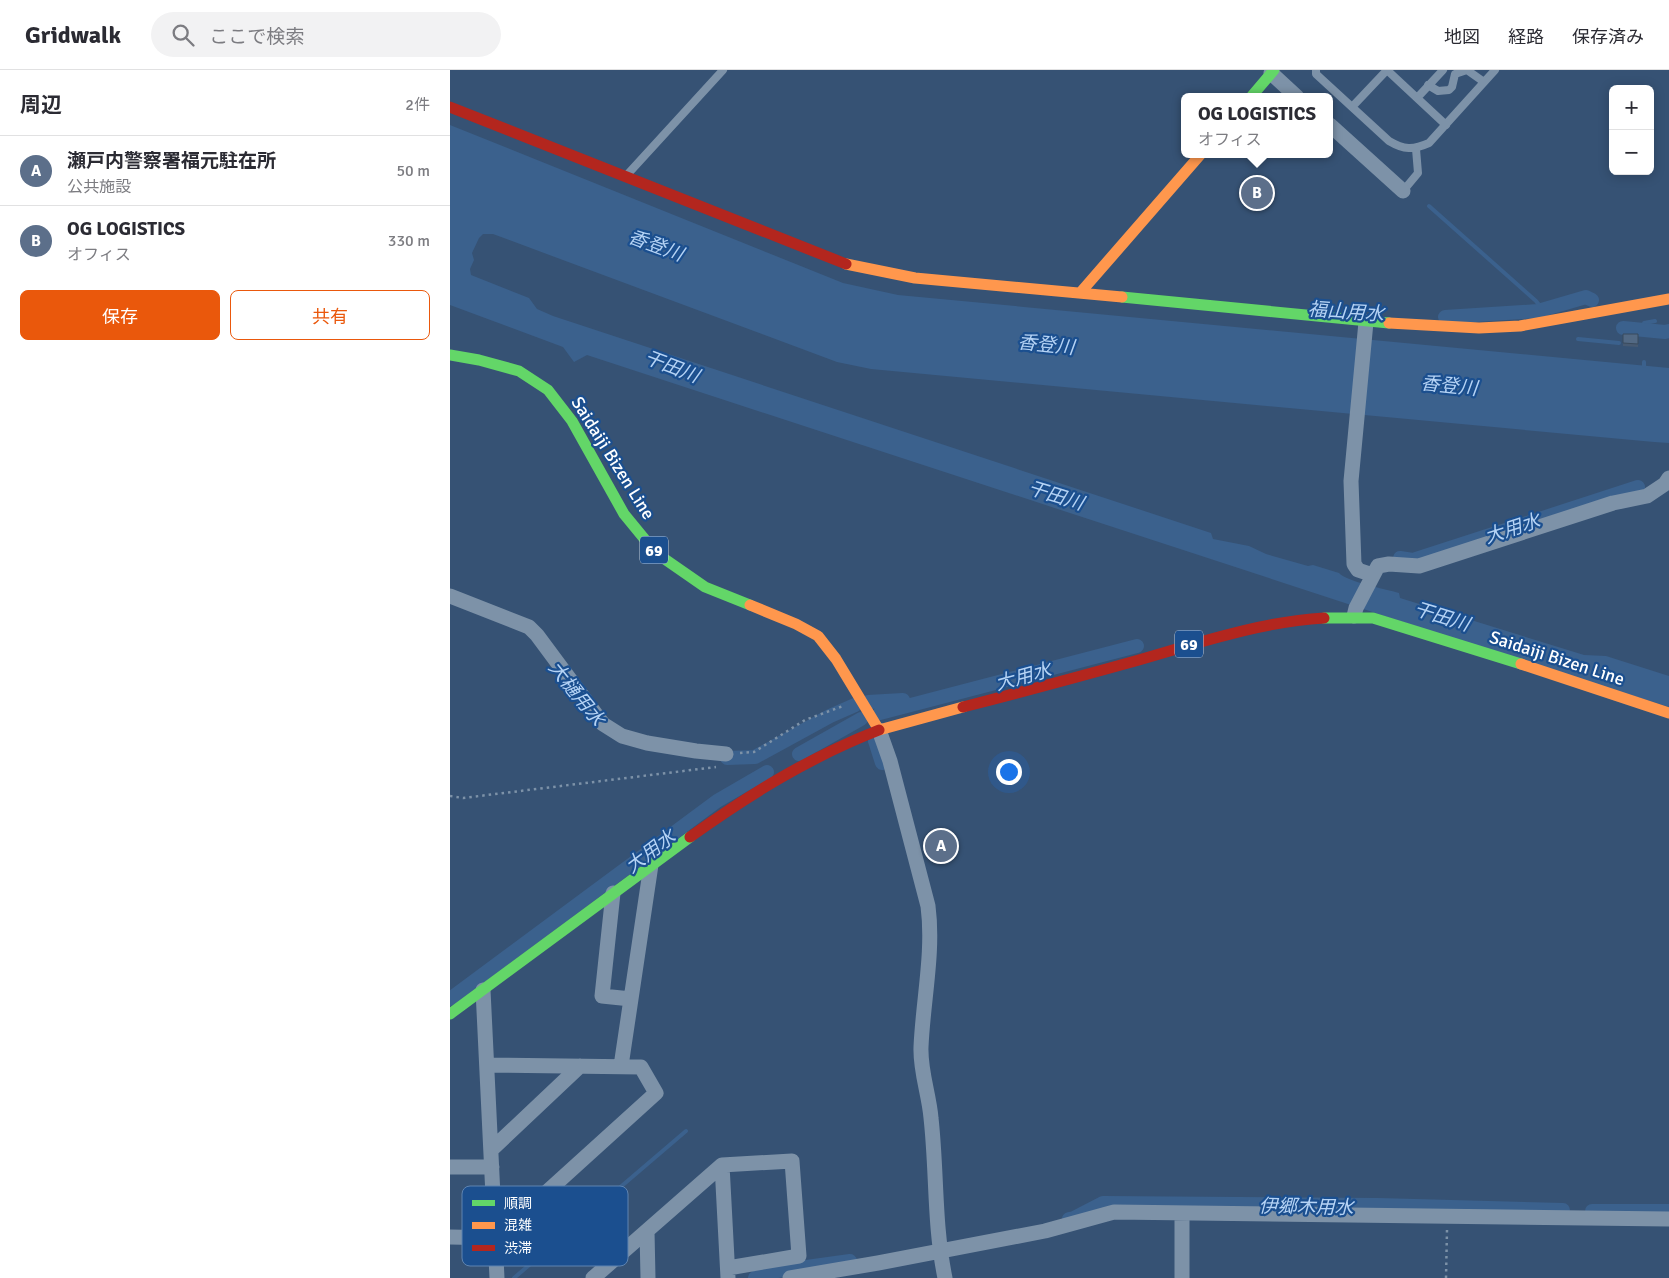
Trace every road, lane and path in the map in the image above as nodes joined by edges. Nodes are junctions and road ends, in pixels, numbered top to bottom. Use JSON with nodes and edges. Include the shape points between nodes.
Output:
{"nodes":[{"id":1,"x":723,"y":70,"type":"edge"},
{"id":2,"x":1316,"y":70,"type":"edge"},
{"id":3,"x":1387,"y":70,"type":"edge"},
{"id":4,"x":1441,"y":71,"type":"edge"},
{"id":5,"x":1490,"y":71,"type":"edge"},
{"id":6,"x":1273,"y":72,"type":"edge"},
{"id":7,"x":1484,"y":82,"type":"junction"},
{"id":8,"x":1428,"y":85,"type":"junction"},
{"id":9,"x":1255,"y":93,"type":"edge"},
{"id":10,"x":1293,"y":93,"type":"edge"},
{"id":11,"x":1417,"y":98,"type":"junction"},
{"id":12,"x":450,"y":107,"type":"edge"},
{"id":13,"x":1352,"y":108,"type":"junction"},
{"id":14,"x":1446,"y":125,"type":"junction"},
{"id":15,"x":1333,"y":129,"type":"edge"},
{"id":16,"x":1416,"y":149,"type":"junction"},
{"id":17,"x":1198,"y":158,"type":"edge"},
{"id":18,"x":625,"y":177,"type":"junction"},
{"id":19,"x":1403,"y":191,"type":"joint"},
{"id":20,"x":1080,"y":293,"type":"junction"},
{"id":21,"x":1669,"y":299,"type":"edge"},
{"id":22,"x":1365,"y":327,"type":"junction"},
{"id":23,"x":450,"y":355,"type":"edge"},
{"id":24,"x":1669,"y":478,"type":"edge"},
{"id":25,"x":1371,"y":578,"type":"junction"},
{"id":26,"x":450,"y":596,"type":"edge"},
{"id":27,"x":1355,"y":612,"type":"junction"},
{"id":28,"x":860,"y":699,"type":"junction"},
{"id":29,"x":1669,"y":713,"type":"edge"},
{"id":30,"x":879,"y":730,"type":"junction"},
{"id":31,"x":726,"y":754,"type":"junction"},
{"id":32,"x":450,"y":796,"type":"edge"},
{"id":33,"x":651,"y":865,"type":"junction"},
{"id":34,"x":613,"y":893,"type":"junction"},
{"id":35,"x":483,"y":990,"type":"junction"},
{"id":36,"x":631,"y":999,"type":"junction"},
{"id":37,"x":450,"y":1014,"type":"edge"},
{"id":38,"x":487,"y":1065,"type":"junction"},
{"id":39,"x":580,"y":1066,"type":"junction"},
{"id":40,"x":621,"y":1066,"type":"junction"},
{"id":41,"x":491,"y":1150,"type":"junction"},
{"id":42,"x":722,"y":1165,"type":"junction"},
{"id":43,"x":450,"y":1167,"type":"edge"},
{"id":44,"x":492,"y":1167,"type":"junction"},
{"id":45,"x":493,"y":1186,"type":"edge"},
{"id":46,"x":553,"y":1186,"type":"edge"},
{"id":47,"x":1182,"y":1213,"type":"junction"},
{"id":48,"x":1447,"y":1215,"type":"junction"},
{"id":49,"x":1669,"y":1219,"type":"edge"},
{"id":50,"x":647,"y":1231,"type":"junction"},
{"id":51,"x":628,"y":1248,"type":"edge"},
{"id":52,"x":939,"y":1251,"type":"junction"},
{"id":53,"x":607,"y":1266,"type":"edge"},
{"id":54,"x":728,"y":1273,"type":"edge"},
{"id":55,"x":593,"y":1278,"type":"edge"},
{"id":56,"x":648,"y":1278,"type":"edge"},
{"id":57,"x":790,"y":1278,"type":"edge"},
{"id":58,"x":945,"y":1278,"type":"edge"},
{"id":59,"x":1182,"y":1278,"type":"edge"},
{"id":60,"x":1446,"y":1278,"type":"edge"}],
"edges":[{"from":1,"to":18,"type":"lane"},
{"from":2,"to":13,"type":"lane","via":[[1316,74]]},
{"from":3,"to":11,"type":"lane"},
{"from":3,"to":13,"type":"lane"},
{"from":4,"to":8,"type":"lane"},
{"from":5,"to":7,"type":"lane"},
{"from":6,"to":9,"type":"street"},
{"from":6,"to":10,"type":"street"},
{"from":7,"to":8,"type":"lane","via":[[1464,70],[1455,74],[1449,90],[1438,91]]},
{"from":7,"to":14,"type":"lane"},
{"from":8,"to":11,"type":"lane"},
{"from":11,"to":14,"type":"lane"},
{"from":12,"to":18,"type":"street"},
{"from":13,"to":16,"type":"lane","via":[[1398,147]]},
{"from":14,"to":16,"type":"lane","via":[[1429,143]]},
{"from":15,"to":19,"type":"street"},
{"from":16,"to":19,"type":"lane","via":[[1418,173]]},
{"from":17,"to":20,"type":"street"},
{"from":18,"to":20,"type":"street","via":[[850,265],[916,278]]},
{"from":20,"to":22,"type":"street"},
{"from":21,"to":22,"type":"street","via":[[1520,326]]},
{"from":22,"to":25,"type":"street","via":[[1351,481],[1354,564]]},
{"from":23,"to":28,"type":"street","name":"Saidaiji Bizen Line","number":"69","via":[[519,371],[548,390],[572,420],[624,514],[656,553],[705,587],[818,636],[836,658]]},
{"from":24,"to":25,"type":"street","via":[[1647,496],[1613,503],[1419,566],[1378,566]]},
{"from":25,"to":27,"type":"street"},
{"from":26,"to":31,"type":"street","via":[[529,627],[603,724],[622,736],[686,750]]},
{"from":27,"to":29,"type":"street","name":"Saidaiji Bizen Line","number":"69"},
{"from":27,"to":30,"type":"street","name":"Saidaiji Bizen Line","number":"69","via":[[1226,634]]},
{"from":28,"to":30,"type":"street","name":"Saidaiji Bizen Line","number":"69"},
{"from":28,"to":31,"type":"path","via":[[805,720],[754,752]]},
{"from":30,"to":33,"type":"street","via":[[823,752],[787,772],[741,800]]},
{"from":30,"to":52,"type":"street","via":[[890,761],[930,919],[921,1048],[931,1118]]},
{"from":31,"to":32,"type":"path","via":[[716,768],[463,798]]},
{"from":33,"to":34,"type":"street"},
{"from":33,"to":36,"type":"street"},
{"from":34,"to":35,"type":"street"},
{"from":34,"to":36,"type":"street","via":[[602,996]]},
{"from":35,"to":37,"type":"street"},
{"from":35,"to":38,"type":"street"},
{"from":36,"to":40,"type":"street"},
{"from":38,"to":39,"type":"street"},
{"from":38,"to":41,"type":"street"},
{"from":39,"to":40,"type":"street"},
{"from":39,"to":41,"type":"street"},
{"from":40,"to":46,"type":"street","via":[[641,1067],[656,1093]]},
{"from":41,"to":44,"type":"street"},
{"from":42,"to":50,"type":"street"},
{"from":42,"to":54,"type":"street"},
{"from":42,"to":54,"type":"street","via":[[792,1161],[799,1256]]},
{"from":43,"to":44,"type":"street"},
{"from":44,"to":45,"type":"street"},
{"from":47,"to":48,"type":"street"},
{"from":47,"to":52,"type":"street","via":[[1114,1212],[1045,1231]]},
{"from":47,"to":59,"type":"street"},
{"from":48,"to":49,"type":"street"},
{"from":48,"to":60,"type":"path"},
{"from":50,"to":51,"type":"street"},
{"from":50,"to":56,"type":"street"},
{"from":52,"to":57,"type":"street"},
{"from":52,"to":58,"type":"street"},
{"from":53,"to":55,"type":"street"}]}
